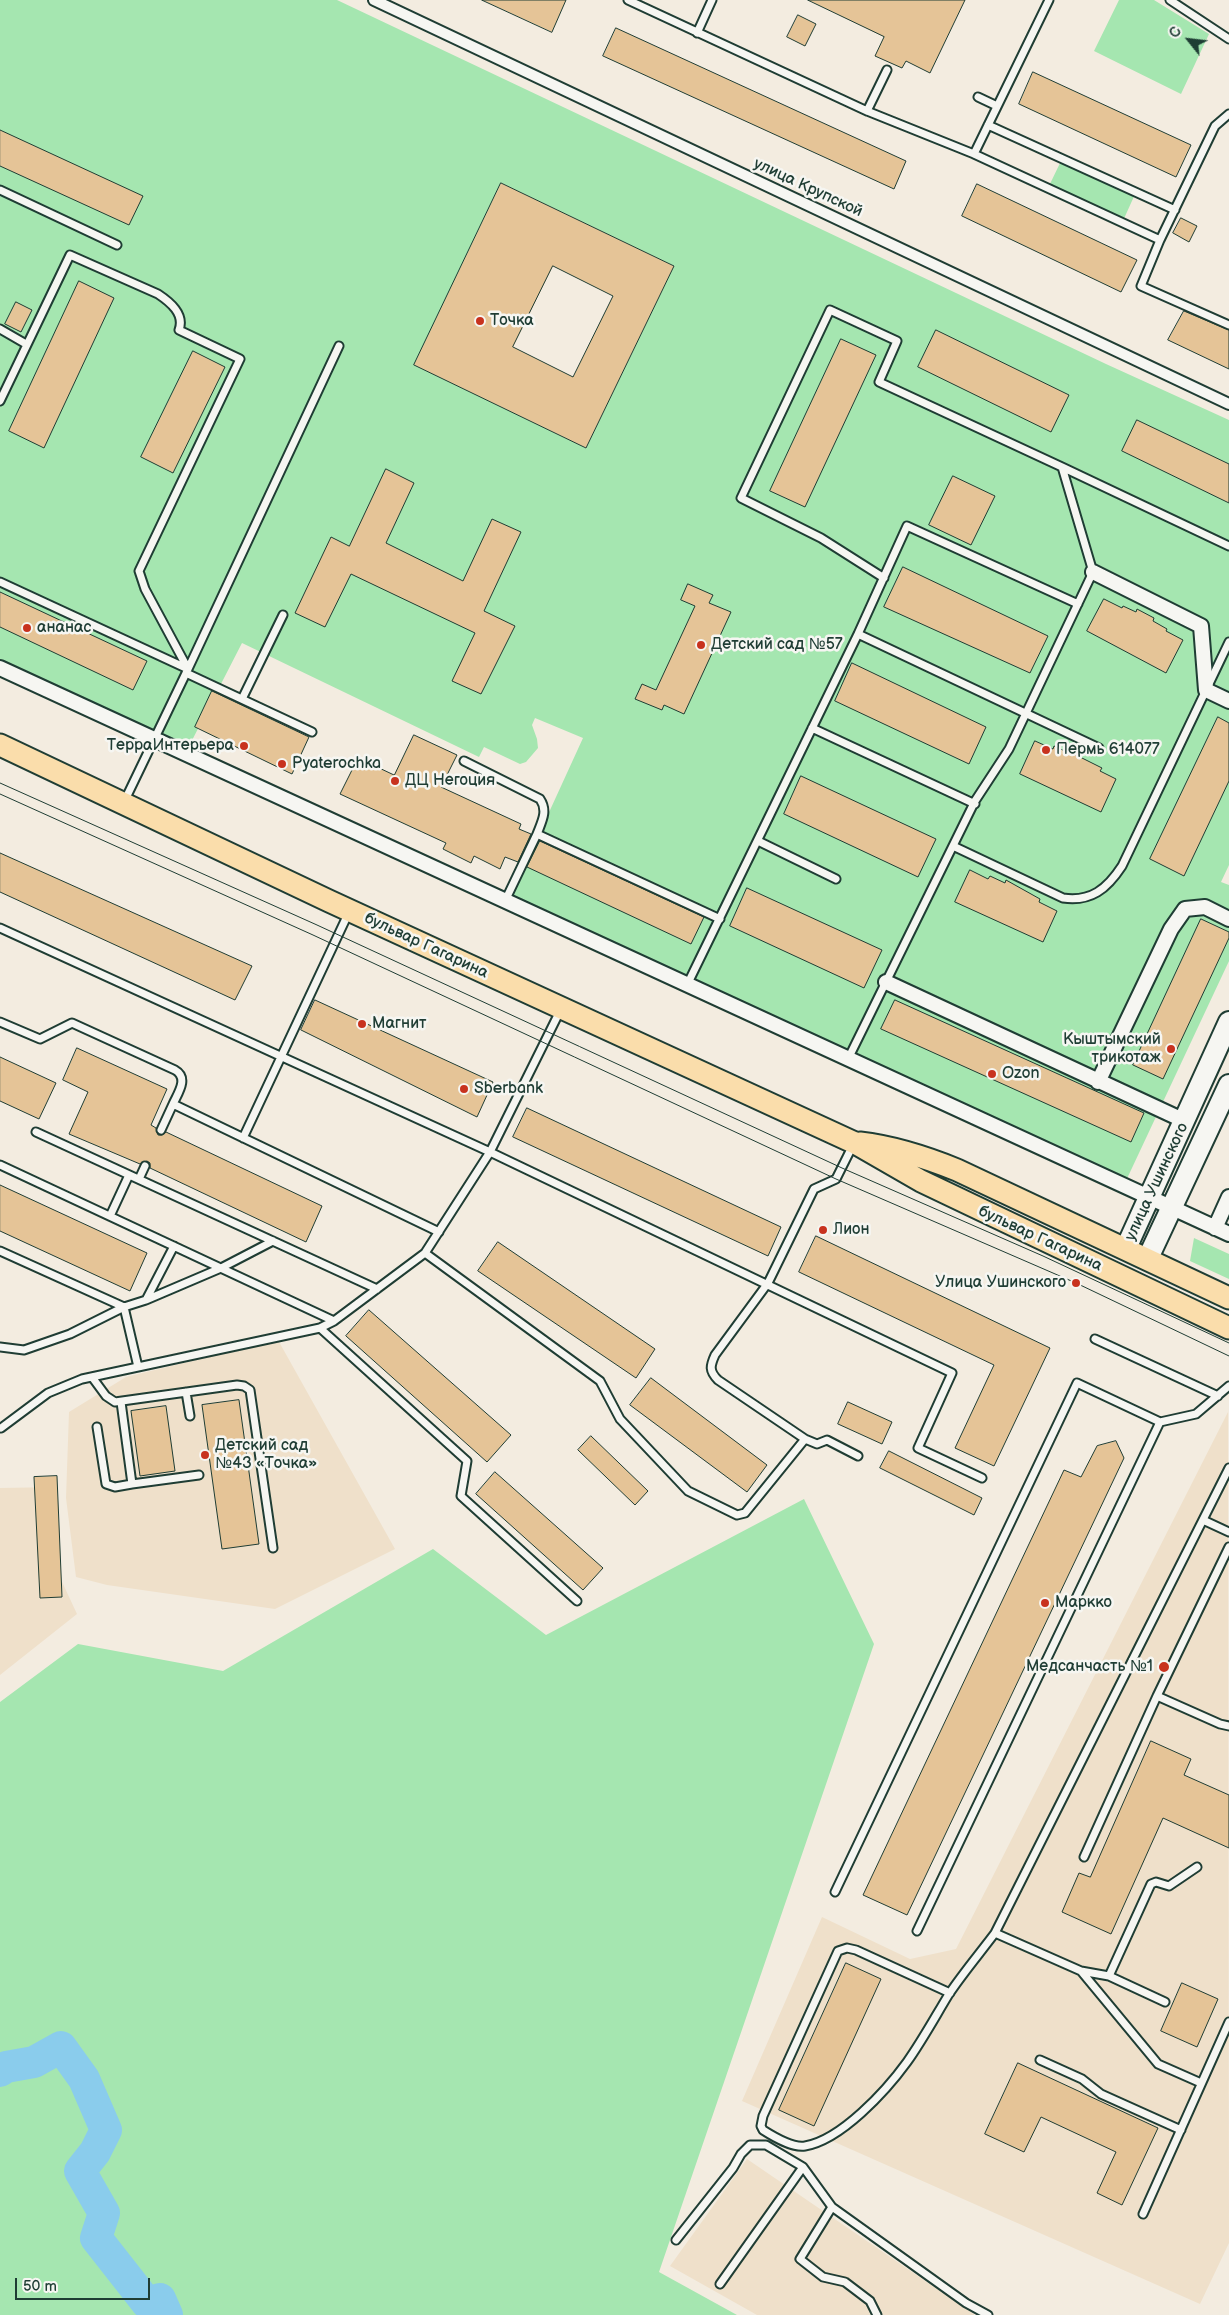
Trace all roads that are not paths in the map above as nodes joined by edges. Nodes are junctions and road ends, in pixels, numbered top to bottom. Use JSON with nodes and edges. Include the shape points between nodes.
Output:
{"nodes":[{"id":1,"x":374,"y":0,"type":"edge"},
{"id":2,"x":628,"y":0,"type":"edge"},
{"id":3,"x":712,"y":0,"type":"edge"},
{"id":4,"x":1049,"y":0,"type":"edge"},
{"id":5,"x":1170,"y":0,"type":"edge"},
{"id":6,"x":697,"y":33,"type":"junction"},
{"id":7,"x":1229,"y":39,"type":"edge"},
{"id":8,"x":887,"y":70,"type":"dead end"},
{"id":9,"x":978,"y":97,"type":"dead end"},
{"id":10,"x":997,"y":106,"type":"junction"},
{"id":11,"x":868,"y":111,"type":"junction"},
{"id":12,"x":1229,"y":114,"type":"edge"},
{"id":13,"x":988,"y":125,"type":"junction"},
{"id":14,"x":974,"y":154,"type":"junction"},
{"id":15,"x":0,"y":190,"type":"edge"},
{"id":16,"x":1175,"y":210,"type":"junction"},
{"id":17,"x":1160,"y":240,"type":"junction"},
{"id":18,"x":117,"y":246,"type":"dead end"},
{"id":19,"x":1229,"y":325,"type":"edge"},
{"id":20,"x":0,"y":329,"type":"edge"},
{"id":21,"x":26,"y":344,"type":"junction"},
{"id":22,"x":339,"y":346,"type":"dead end"},
{"id":23,"x":0,"y":401,"type":"edge"},
{"id":24,"x":1229,"y":404,"type":"edge"},
{"id":25,"x":1062,"y":467,"type":"junction"},
{"id":26,"x":1229,"y":546,"type":"edge"},
{"id":27,"x":1093,"y":572,"type":"junction"},
{"id":28,"x":884,"y":578,"type":"junction"},
{"id":29,"x":0,"y":582,"type":"edge"},
{"id":30,"x":1078,"y":604,"type":"junction"},
{"id":31,"x":283,"y":615,"type":"dead end"},
{"id":32,"x":858,"y":634,"type":"junction"},
{"id":33,"x":1229,"y":642,"type":"edge"},
{"id":34,"x":0,"y":668,"type":"edge"},
{"id":35,"x":187,"y":671,"type":"junction"},
{"id":36,"x":1206,"y":690,"type":"junction"},
{"id":37,"x":242,"y":699,"type":"junction"},
{"id":38,"x":1229,"y":700,"type":"edge"},
{"id":39,"x":1026,"y":713,"type":"junction"},
{"id":40,"x":812,"y":728,"type":"junction"},
{"id":41,"x":312,"y":732,"type":"dead end"},
{"id":42,"x":154,"y":740,"type":"junction"},
{"id":43,"x":0,"y":745,"type":"edge"},
{"id":44,"x":1099,"y":748,"type":"dead end"},
{"id":45,"x":464,"y":761,"type":"dead end"},
{"id":46,"x":123,"y":804,"type":"junction"},
{"id":47,"x":975,"y":804,"type":"junction"},
{"id":48,"x":537,"y":834,"type":"junction"},
{"id":49,"x":758,"y":841,"type":"junction"},
{"id":50,"x":953,"y":846,"type":"junction"},
{"id":51,"x":836,"y":879,"type":"dead end"},
{"id":52,"x":505,"y":901,"type":"junction"},
{"id":53,"x":350,"y":911,"type":"junction"},
{"id":54,"x":720,"y":919,"type":"junction"},
{"id":55,"x":1229,"y":919,"type":"edge"},
{"id":56,"x":0,"y":928,"type":"edge"},
{"id":57,"x":886,"y":982,"type":"junction"},
{"id":58,"x":687,"y":984,"type":"junction"},
{"id":59,"x":561,"y":1009,"type":"junction"},
{"id":60,"x":0,"y":1022,"type":"edge"},
{"id":61,"x":1229,"y":1022,"type":"edge"},
{"id":62,"x":281,"y":1056,"type":"junction"},
{"id":63,"x":848,"y":1058,"type":"junction"},
{"id":64,"x":1098,"y":1082,"type":"junction"},
{"id":65,"x":1229,"y":1086,"type":"edge"},
{"id":66,"x":173,"y":1104,"type":"junction"},
{"id":67,"x":1184,"y":1121,"type":"junction"},
{"id":68,"x":161,"y":1130,"type":"dead end"},
{"id":69,"x":36,"y":1132,"type":"dead end"},
{"id":70,"x":243,"y":1138,"type":"junction"},
{"id":71,"x":855,"y":1143,"type":"junction"},
{"id":72,"x":490,"y":1152,"type":"junction"},
{"id":73,"x":0,"y":1165,"type":"edge"},
{"id":74,"x":145,"y":1166,"type":"dead end"},
{"id":75,"x":129,"y":1175,"type":"junction"},
{"id":76,"x":139,"y":1179,"type":"junction"},
{"id":77,"x":1150,"y":1197,"type":"junction"},
{"id":78,"x":1229,"y":1197,"type":"edge"},
{"id":79,"x":1174,"y":1207,"type":"junction"},
{"id":80,"x":110,"y":1216,"type":"junction"},
{"id":81,"x":1215,"y":1228,"type":"junction"},
{"id":82,"x":439,"y":1232,"type":"junction"},
{"id":83,"x":1229,"y":1234,"type":"edge"},
{"id":84,"x":274,"y":1241,"type":"junction"},
{"id":85,"x":174,"y":1246,"type":"junction"},
{"id":86,"x":1126,"y":1248,"type":"junction"},
{"id":87,"x":0,"y":1251,"type":"edge"},
{"id":88,"x":425,"y":1253,"type":"junction"},
{"id":89,"x":1148,"y":1258,"type":"junction"},
{"id":90,"x":221,"y":1268,"type":"junction"},
{"id":91,"x":1124,"y":1278,"type":"junction"},
{"id":92,"x":768,"y":1283,"type":"junction"},
{"id":93,"x":377,"y":1289,"type":"junction"},
{"id":94,"x":1229,"y":1298,"type":"edge"},
{"id":95,"x":146,"y":1300,"type":"junction"},
{"id":96,"x":124,"y":1307,"type":"junction"},
{"id":97,"x":334,"y":1321,"type":"junction"},
{"id":98,"x":320,"y":1328,"type":"junction"},
{"id":99,"x":1229,"y":1328,"type":"edge"},
{"id":100,"x":1095,"y":1339,"type":"dead end"},
{"id":101,"x":0,"y":1347,"type":"edge"},
{"id":102,"x":138,"y":1367,"type":"junction"},
{"id":103,"x":92,"y":1377,"type":"junction"},
{"id":104,"x":1229,"y":1386,"type":"edge"},
{"id":105,"x":186,"y":1392,"type":"junction"},
{"id":106,"x":1218,"y":1396,"type":"junction"},
{"id":107,"x":121,"y":1402,"type":"junction"},
{"id":108,"x":190,"y":1416,"type":"dead end"},
{"id":109,"x":1160,"y":1422,"type":"junction"},
{"id":110,"x":97,"y":1427,"type":"dead end"},
{"id":111,"x":1,"y":1428,"type":"dead end"},
{"id":112,"x":805,"y":1440,"type":"junction"},
{"id":113,"x":858,"y":1456,"type":"dead end"},
{"id":114,"x":1229,"y":1468,"type":"edge"},
{"id":115,"x":199,"y":1475,"type":"dead end"},
{"id":116,"x":982,"y":1478,"type":"dead end"},
{"id":117,"x":132,"y":1484,"type":"junction"},
{"id":118,"x":1203,"y":1520,"type":"junction"},
{"id":119,"x":1229,"y":1532,"type":"edge"},
{"id":120,"x":1229,"y":1547,"type":"edge"},
{"id":121,"x":273,"y":1548,"type":"dead end"},
{"id":122,"x":577,"y":1602,"type":"dead end"},
{"id":123,"x":1157,"y":1696,"type":"junction"},
{"id":124,"x":1229,"y":1726,"type":"edge"},
{"id":125,"x":1084,"y":1858,"type":"dead end"},
{"id":126,"x":1197,"y":1867,"type":"dead end"},
{"id":127,"x":835,"y":1892,"type":"dead end"},
{"id":128,"x":917,"y":1932,"type":"dead end"},
{"id":129,"x":995,"y":1933,"type":"junction"},
{"id":130,"x":1081,"y":1971,"type":"junction"},
{"id":131,"x":1109,"y":1976,"type":"junction"},
{"id":132,"x":950,"y":1993,"type":"junction"},
{"id":133,"x":1165,"y":2002,"type":"dead end"},
{"id":134,"x":1229,"y":2022,"type":"edge"},
{"id":135,"x":1040,"y":2060,"type":"dead end"},
{"id":136,"x":1201,"y":2083,"type":"junction"},
{"id":137,"x":1181,"y":2130,"type":"junction"},
{"id":138,"x":802,"y":2167,"type":"junction"},
{"id":139,"x":832,"y":2207,"type":"junction"},
{"id":140,"x":1143,"y":2214,"type":"dead end"},
{"id":141,"x":676,"y":2240,"type":"dead end"},
{"id":142,"x":720,"y":2284,"type":"dead end"},
{"id":143,"x":877,"y":2315,"type":"edge"},
{"id":144,"x":988,"y":2315,"type":"edge"}],
"edges":[{"from":1,"to":24,"type":"street","name":"улица Крупской"},
{"from":2,"to":6,"type":"lane"},
{"from":3,"to":6,"type":"lane"},
{"from":4,"to":10,"type":"lane"},
{"from":5,"to":7,"type":"lane"},
{"from":6,"to":11,"type":"lane"},
{"from":8,"to":11,"type":"lane"},
{"from":9,"to":10,"type":"lane"},
{"from":10,"to":13,"type":"lane"},
{"from":11,"to":14,"type":"lane"},
{"from":12,"to":16,"type":"lane","via":[[1214,126]]},
{"from":13,"to":14,"type":"lane"},
{"from":13,"to":16,"type":"lane"},
{"from":14,"to":17,"type":"lane"},
{"from":15,"to":18,"type":"lane"},
{"from":16,"to":17,"type":"lane"},
{"from":17,"to":19,"type":"lane","via":[[1141,286]]},
{"from":20,"to":21,"type":"lane"},
{"from":21,"to":23,"type":"lane"},
{"from":21,"to":35,"type":"lane","via":[[70,255],[158,294],[170,302],[178,314],[182,324],[179,330],[240,359],[139,571]]},
{"from":22,"to":35,"type":"lane"},
{"from":25,"to":26,"type":"lane"},
{"from":25,"to":27,"type":"lane"},
{"from":25,"to":28,"type":"lane","via":[[878,382],[897,341],[830,310],[741,498],[822,538]]},
{"from":27,"to":30,"type":"lane"},
{"from":27,"to":36,"type":"street","via":[[1201,626]]},
{"from":28,"to":30,"type":"lane","via":[[907,526]]},
{"from":28,"to":32,"type":"lane"},
{"from":29,"to":35,"type":"lane"},
{"from":30,"to":39,"type":"lane"},
{"from":31,"to":37,"type":"lane"},
{"from":32,"to":39,"type":"lane"},
{"from":32,"to":40,"type":"lane"},
{"from":33,"to":36,"type":"lane"},
{"from":34,"to":42,"type":"street"},
{"from":35,"to":37,"type":"lane"},
{"from":35,"to":42,"type":"lane"},
{"from":36,"to":38,"type":"street"},
{"from":36,"to":50,"type":"lane","via":[[1122,866],[1112,882],[1096,895],[1077,900],[1062,898]]},
{"from":37,"to":41,"type":"lane"},
{"from":39,"to":44,"type":"lane"},
{"from":39,"to":47,"type":"lane","via":[[1009,749]]},
{"from":40,"to":47,"type":"lane"},
{"from":40,"to":49,"type":"lane"},
{"from":42,"to":46,"type":"lane"},
{"from":42,"to":52,"type":"street"},
{"from":43,"to":46,"type":"main road","name":"бульвар Гагарина"},
{"from":45,"to":48,"type":"lane","via":[[540,798],[544,812]]},
{"from":46,"to":53,"type":"main road","name":"бульвар Гагарина"},
{"from":47,"to":50,"type":"lane"},
{"from":48,"to":52,"type":"lane"},
{"from":48,"to":54,"type":"lane"},
{"from":49,"to":51,"type":"lane"},
{"from":49,"to":54,"type":"lane"},
{"from":50,"to":57,"type":"lane"},
{"from":52,"to":58,"type":"street"},
{"from":53,"to":59,"type":"main road","name":"бульвар Гагарина"},
{"from":53,"to":62,"type":"lane"},
{"from":54,"to":58,"type":"lane"},
{"from":55,"to":64,"type":"street","via":[[1205,907],[1185,909],[1171,929]]},
{"from":56,"to":62,"type":"lane"},
{"from":57,"to":63,"type":"lane"},
{"from":57,"to":64,"type":"street"},
{"from":58,"to":63,"type":"street"},
{"from":59,"to":71,"type":"main road","name":"бульвар Гагарина"},
{"from":59,"to":72,"type":"lane"},
{"from":60,"to":66,"type":"lane","via":[[40,1039],[72,1023],[175,1070],[183,1078]]},
{"from":61,"to":67,"type":"main road","name":"улица Ушинского"},
{"from":62,"to":70,"type":"lane"},
{"from":62,"to":72,"type":"lane"},
{"from":63,"to":77,"type":"street"},
{"from":64,"to":67,"type":"street"},
{"from":65,"to":79,"type":"main road","name":"улица Ушинского"},
{"from":66,"to":68,"type":"lane"},
{"from":66,"to":70,"type":"lane"},
{"from":67,"to":77,"type":"main road","name":"улица Ушинского"},
{"from":69,"to":75,"type":"lane"},
{"from":70,"to":82,"type":"lane"},
{"from":71,"to":86,"type":"main road","name":"бульвар Гагарина","via":[[890,1146],[923,1156]]},
{"from":71,"to":91,"type":"main road","name":"бульвар Гагарина","via":[[921,1181]]},
{"from":71,"to":92,"type":"lane","via":[[836,1178],[814,1189]]},
{"from":72,"to":82,"type":"lane"},
{"from":72,"to":92,"type":"lane"},
{"from":73,"to":80,"type":"lane"},
{"from":74,"to":76,"type":"lane"},
{"from":75,"to":76,"type":"lane"},
{"from":75,"to":80,"type":"lane"},
{"from":76,"to":84,"type":"lane"},
{"from":77,"to":79,"type":"street"},
{"from":77,"to":86,"type":"main road","name":"улица Ушинского"},
{"from":78,"to":81,"type":"street"},
{"from":79,"to":81,"type":"street"},
{"from":79,"to":89,"type":"main road","name":"улица Ушинского"},
{"from":80,"to":85,"type":"lane"},
{"from":81,"to":83,"type":"street"},
{"from":82,"to":88,"type":"lane"},
{"from":84,"to":90,"type":"lane"},
{"from":84,"to":93,"type":"lane"},
{"from":85,"to":90,"type":"lane"},
{"from":85,"to":95,"type":"lane"},
{"from":86,"to":89,"type":"main road","name":"бульвар Гагарина"},
{"from":86,"to":91,"type":"main road","name":"улица Ушинского"},
{"from":87,"to":96,"type":"lane"},
{"from":88,"to":93,"type":"lane"},
{"from":88,"to":112,"type":"lane","via":[[600,1381],[620,1419],[688,1491],[727,1511],[737,1515],[746,1513]]},
{"from":89,"to":91,"type":"main road","name":"улица Ушинского"},
{"from":89,"to":94,"type":"main road","name":"бульвар Гагарина"},
{"from":90,"to":95,"type":"lane"},
{"from":90,"to":97,"type":"lane"},
{"from":91,"to":99,"type":"main road","name":"бульвар Гагарина"},
{"from":92,"to":112,"type":"lane","via":[[710,1366],[712,1374]]},
{"from":92,"to":116,"type":"lane","via":[[952,1373],[918,1448]]},
{"from":93,"to":97,"type":"lane"},
{"from":95,"to":96,"type":"lane"},
{"from":96,"to":101,"type":"lane","via":[[70,1334],[24,1350]]},
{"from":96,"to":102,"type":"lane"},
{"from":97,"to":98,"type":"lane"},
{"from":98,"to":102,"type":"lane"},
{"from":98,"to":122,"type":"lane","via":[[467,1460],[461,1496]]},
{"from":100,"to":106,"type":"lane"},
{"from":102,"to":103,"type":"lane"},
{"from":103,"to":107,"type":"lane","via":[[110,1399]]},
{"from":103,"to":111,"type":"lane","via":[[48,1393]]},
{"from":104,"to":106,"type":"lane"},
{"from":105,"to":107,"type":"lane"},
{"from":105,"to":108,"type":"lane"},
{"from":105,"to":121,"type":"lane","via":[[237,1386],[250,1390]]},
{"from":106,"to":109,"type":"lane","via":[[1196,1414]]},
{"from":107,"to":117,"type":"lane"},
{"from":109,"to":127,"type":"lane","via":[[1077,1383]]},
{"from":109,"to":128,"type":"lane"},
{"from":110,"to":117,"type":"lane","via":[[106,1484],[115,1487]]},
{"from":112,"to":113,"type":"lane","via":[[817,1444],[827,1440]]},
{"from":114,"to":118,"type":"lane"},
{"from":115,"to":117,"type":"lane"},
{"from":118,"to":119,"type":"lane"},
{"from":118,"to":129,"type":"lane"},
{"from":120,"to":123,"type":"lane"},
{"from":123,"to":124,"type":"lane"},
{"from":123,"to":125,"type":"lane"},
{"from":126,"to":131,"type":"lane","via":[[1169,1886],[1156,1882],[1151,1884]]},
{"from":129,"to":130,"type":"lane"},
{"from":129,"to":132,"type":"lane"},
{"from":130,"to":131,"type":"lane"},
{"from":130,"to":136,"type":"lane","via":[[1158,2064]]},
{"from":131,"to":133,"type":"lane"},
{"from":132,"to":132,"type":"lane","via":[[906,2063],[860,2116],[834,2133],[803,2146],[793,2145],[763,2130],[763,2116],[838,1951],[856,1950]]},
{"from":134,"to":136,"type":"lane"},
{"from":135,"to":137,"type":"lane","via":[[1082,2079],[1101,2094]]},
{"from":136,"to":137,"type":"lane"},
{"from":137,"to":140,"type":"lane"},
{"from":138,"to":139,"type":"lane"},
{"from":138,"to":141,"type":"lane","via":[[766,2145],[750,2144]]},
{"from":138,"to":142,"type":"lane"},
{"from":139,"to":143,"type":"lane","via":[[800,2259],[824,2277],[845,2282],[870,2302]]},
{"from":139,"to":144,"type":"lane","via":[[966,2303]]}]}
